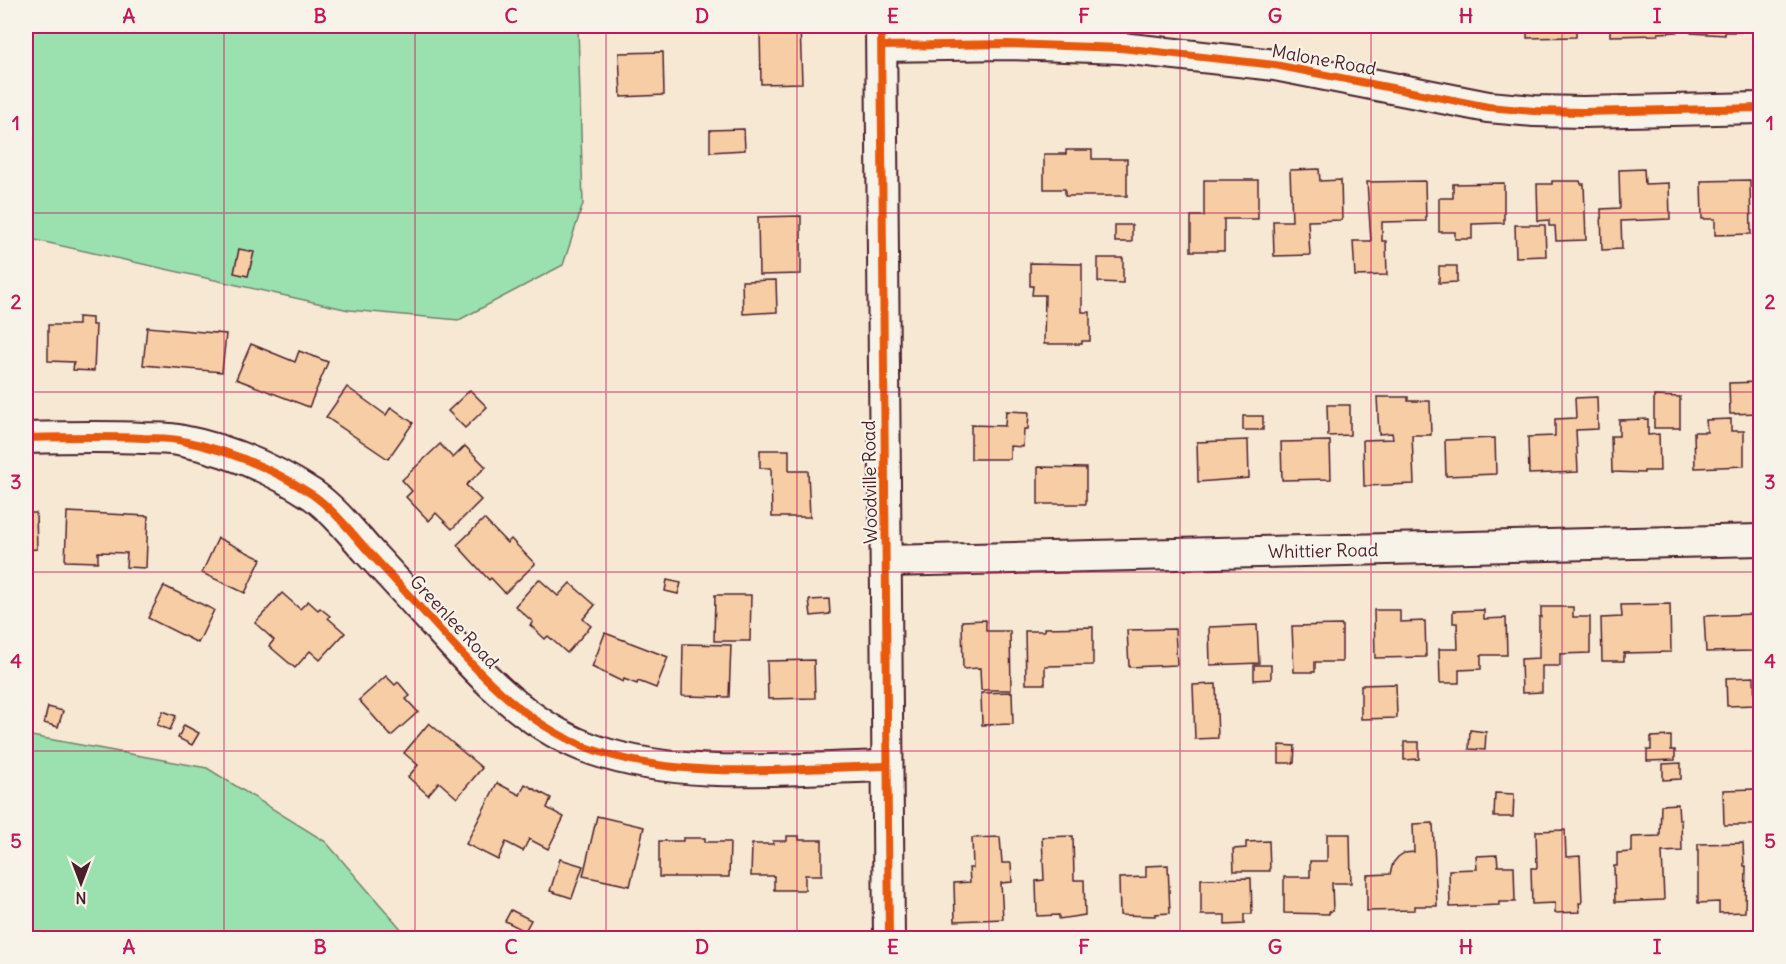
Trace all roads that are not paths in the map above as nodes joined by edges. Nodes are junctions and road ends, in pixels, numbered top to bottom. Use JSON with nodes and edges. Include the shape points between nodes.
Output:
{"nodes":[{"id":1,"x":881,"y":36,"type":"edge"},
{"id":2,"x":1761,"y":108,"type":"edge"},
{"id":3,"x":26,"y":438,"type":"edge"},
{"id":4,"x":1761,"y":540,"type":"edge"},
{"id":5,"x":886,"y":561,"type":"junction"},
{"id":6,"x":887,"y":766,"type":"junction"},
{"id":7,"x":889,"y":939,"type":"edge"}],
"edges":[{"from":1,"to":2,"type":"street","name":"Malone Road","via":[[1121,48],[1275,65],[1488,106],[1534,111]]},
{"from":1,"to":5,"type":"street","name":"Woodville Road"},
{"from":3,"to":6,"type":"street","name":"Greenlee Road","via":[[176,439],[228,452],[270,470],[315,496],[343,522],[506,698],[550,729],[593,750],[688,768]]},
{"from":4,"to":5,"type":"street","name":"Whittier Road"},
{"from":5,"to":6,"type":"street","name":"Woodville Road"},
{"from":6,"to":7,"type":"street","name":"Woodville Road"}]}
